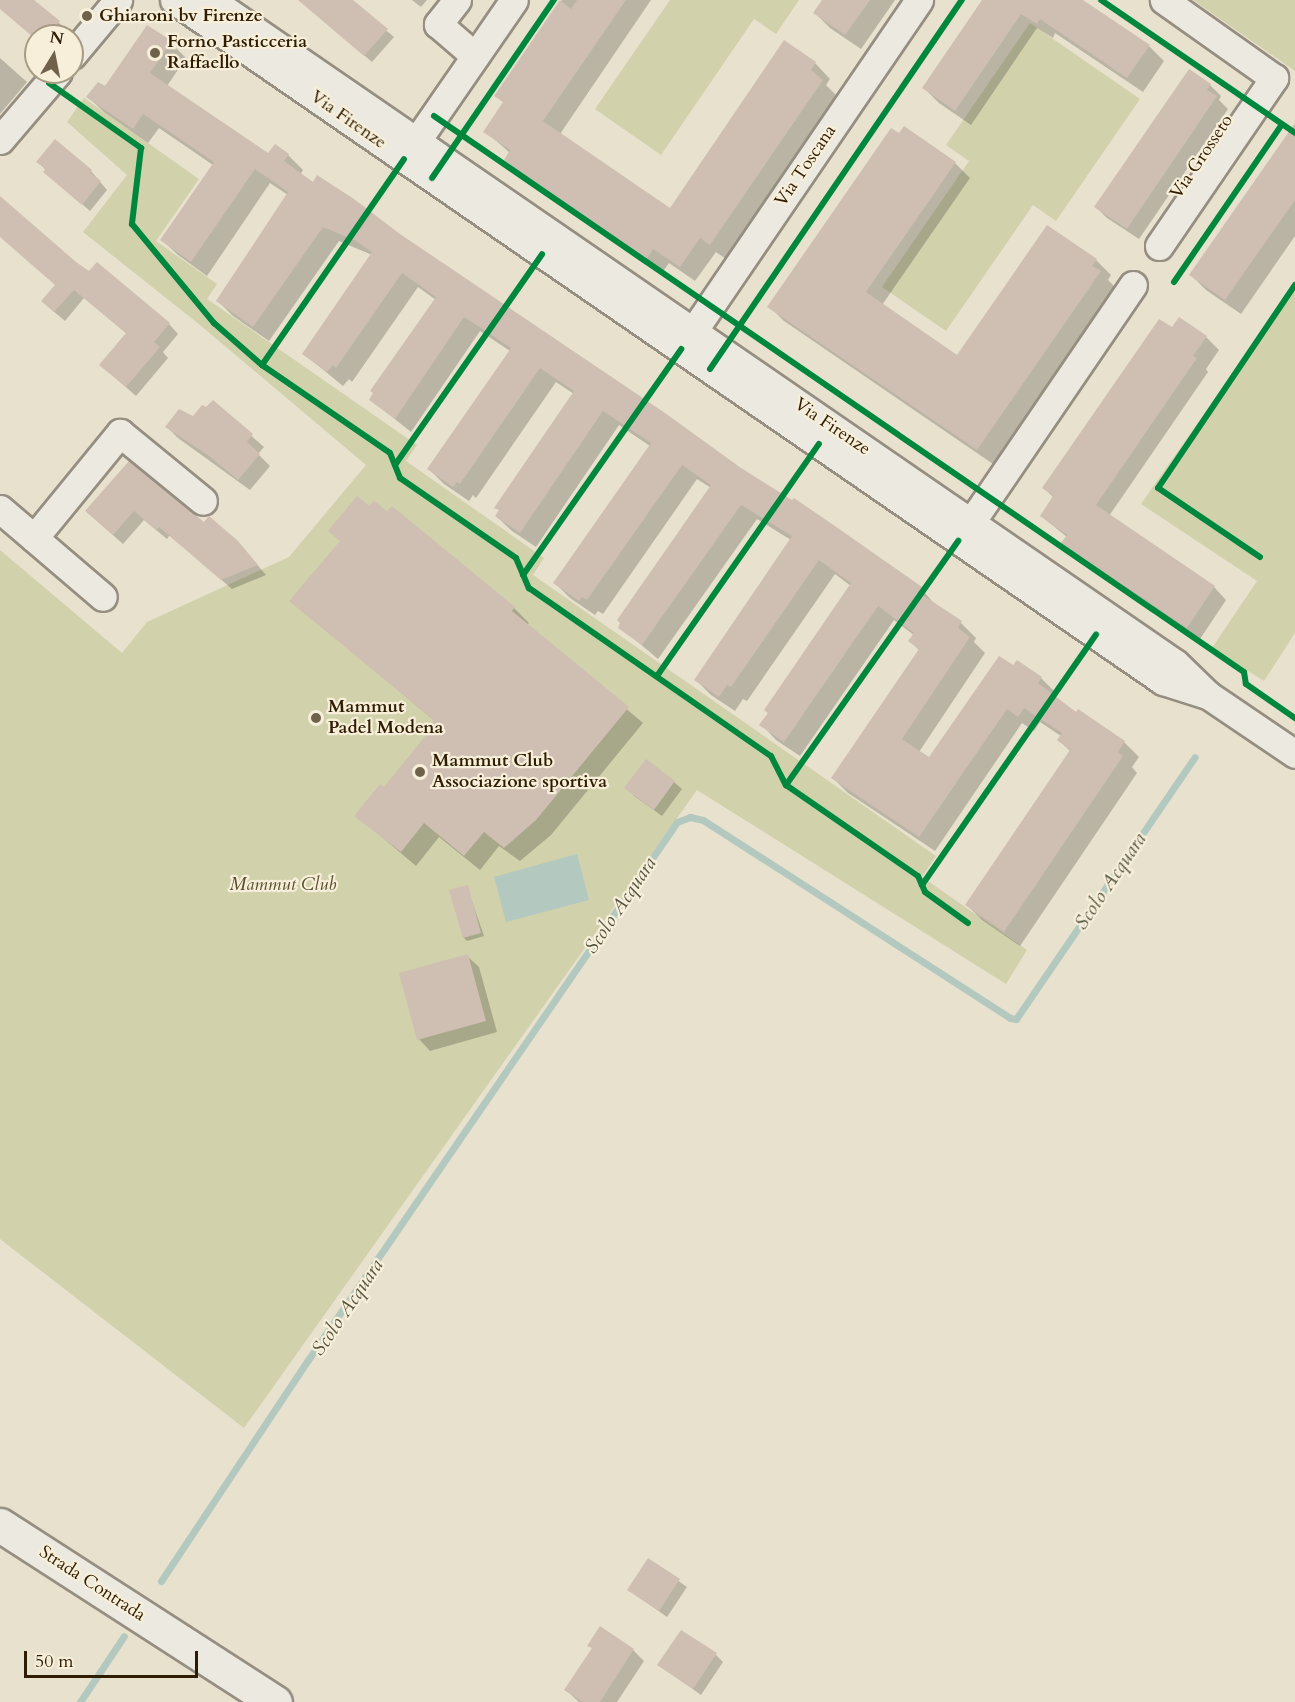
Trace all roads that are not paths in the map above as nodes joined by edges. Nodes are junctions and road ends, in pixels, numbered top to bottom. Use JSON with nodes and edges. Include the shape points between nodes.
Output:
{"nodes":[{"id":1,"x":118,"y":0,"type":"edge"},
{"id":2,"x":174,"y":0,"type":"edge"},
{"id":3,"x":211,"y":0,"type":"edge"},
{"id":4,"x":458,"y":0,"type":"edge"},
{"id":5,"x":514,"y":0,"type":"edge"},
{"id":6,"x":919,"y":0,"type":"edge"},
{"id":7,"x":1164,"y":0,"type":"edge"},
{"id":8,"x":84,"y":41,"type":"edge"},
{"id":9,"x":475,"y":56,"type":"junction"},
{"id":10,"x":48,"y":84,"type":"edge"},
{"id":11,"x":0,"y":140,"type":"edge"},
{"id":12,"x":410,"y":150,"type":"junction"},
{"id":13,"x":1159,"y":246,"type":"dead end"},
{"id":14,"x":1133,"y":285,"type":"dead end"},
{"id":15,"x":687,"y":340,"type":"junction"},
{"id":16,"x":202,"y":501,"type":"dead end"},
{"id":17,"x":0,"y":509,"type":"edge"},
{"id":18,"x":965,"y":532,"type":"junction"},
{"id":19,"x":34,"y":538,"type":"junction"},
{"id":20,"x":103,"y":597,"type":"dead end"},
{"id":21,"x":1295,"y":754,"type":"edge"},
{"id":22,"x":0,"y":1524,"type":"edge"},
{"id":23,"x":275,"y":1702,"type":"edge"}],
"edges":[{"from":1,"to":8,"type":"street"},
{"from":2,"to":12,"type":"street","name":"Via Firenze"},
{"from":3,"to":12,"type":"street","name":"Via Firenze"},
{"from":4,"to":9,"type":"street","via":[[438,24]]},
{"from":5,"to":9,"type":"street"},
{"from":6,"to":15,"type":"street","name":"Via Toscana"},
{"from":7,"to":13,"type":"street","name":"Via Grosseto","via":[[1274,78]]},
{"from":9,"to":12,"type":"street"},
{"from":10,"to":11,"type":"street"},
{"from":12,"to":15,"type":"street","name":"Via Firenze"},
{"from":14,"to":18,"type":"street"},
{"from":15,"to":18,"type":"street","name":"Via Firenze"},
{"from":16,"to":19,"type":"street","via":[[120,434]]},
{"from":17,"to":19,"type":"street"},
{"from":18,"to":21,"type":"street","name":"Via Firenze","via":[[1175,663],[1208,695]]},
{"from":19,"to":20,"type":"street"},
{"from":22,"to":23,"type":"street","name":"Strada Contrada"}]}
